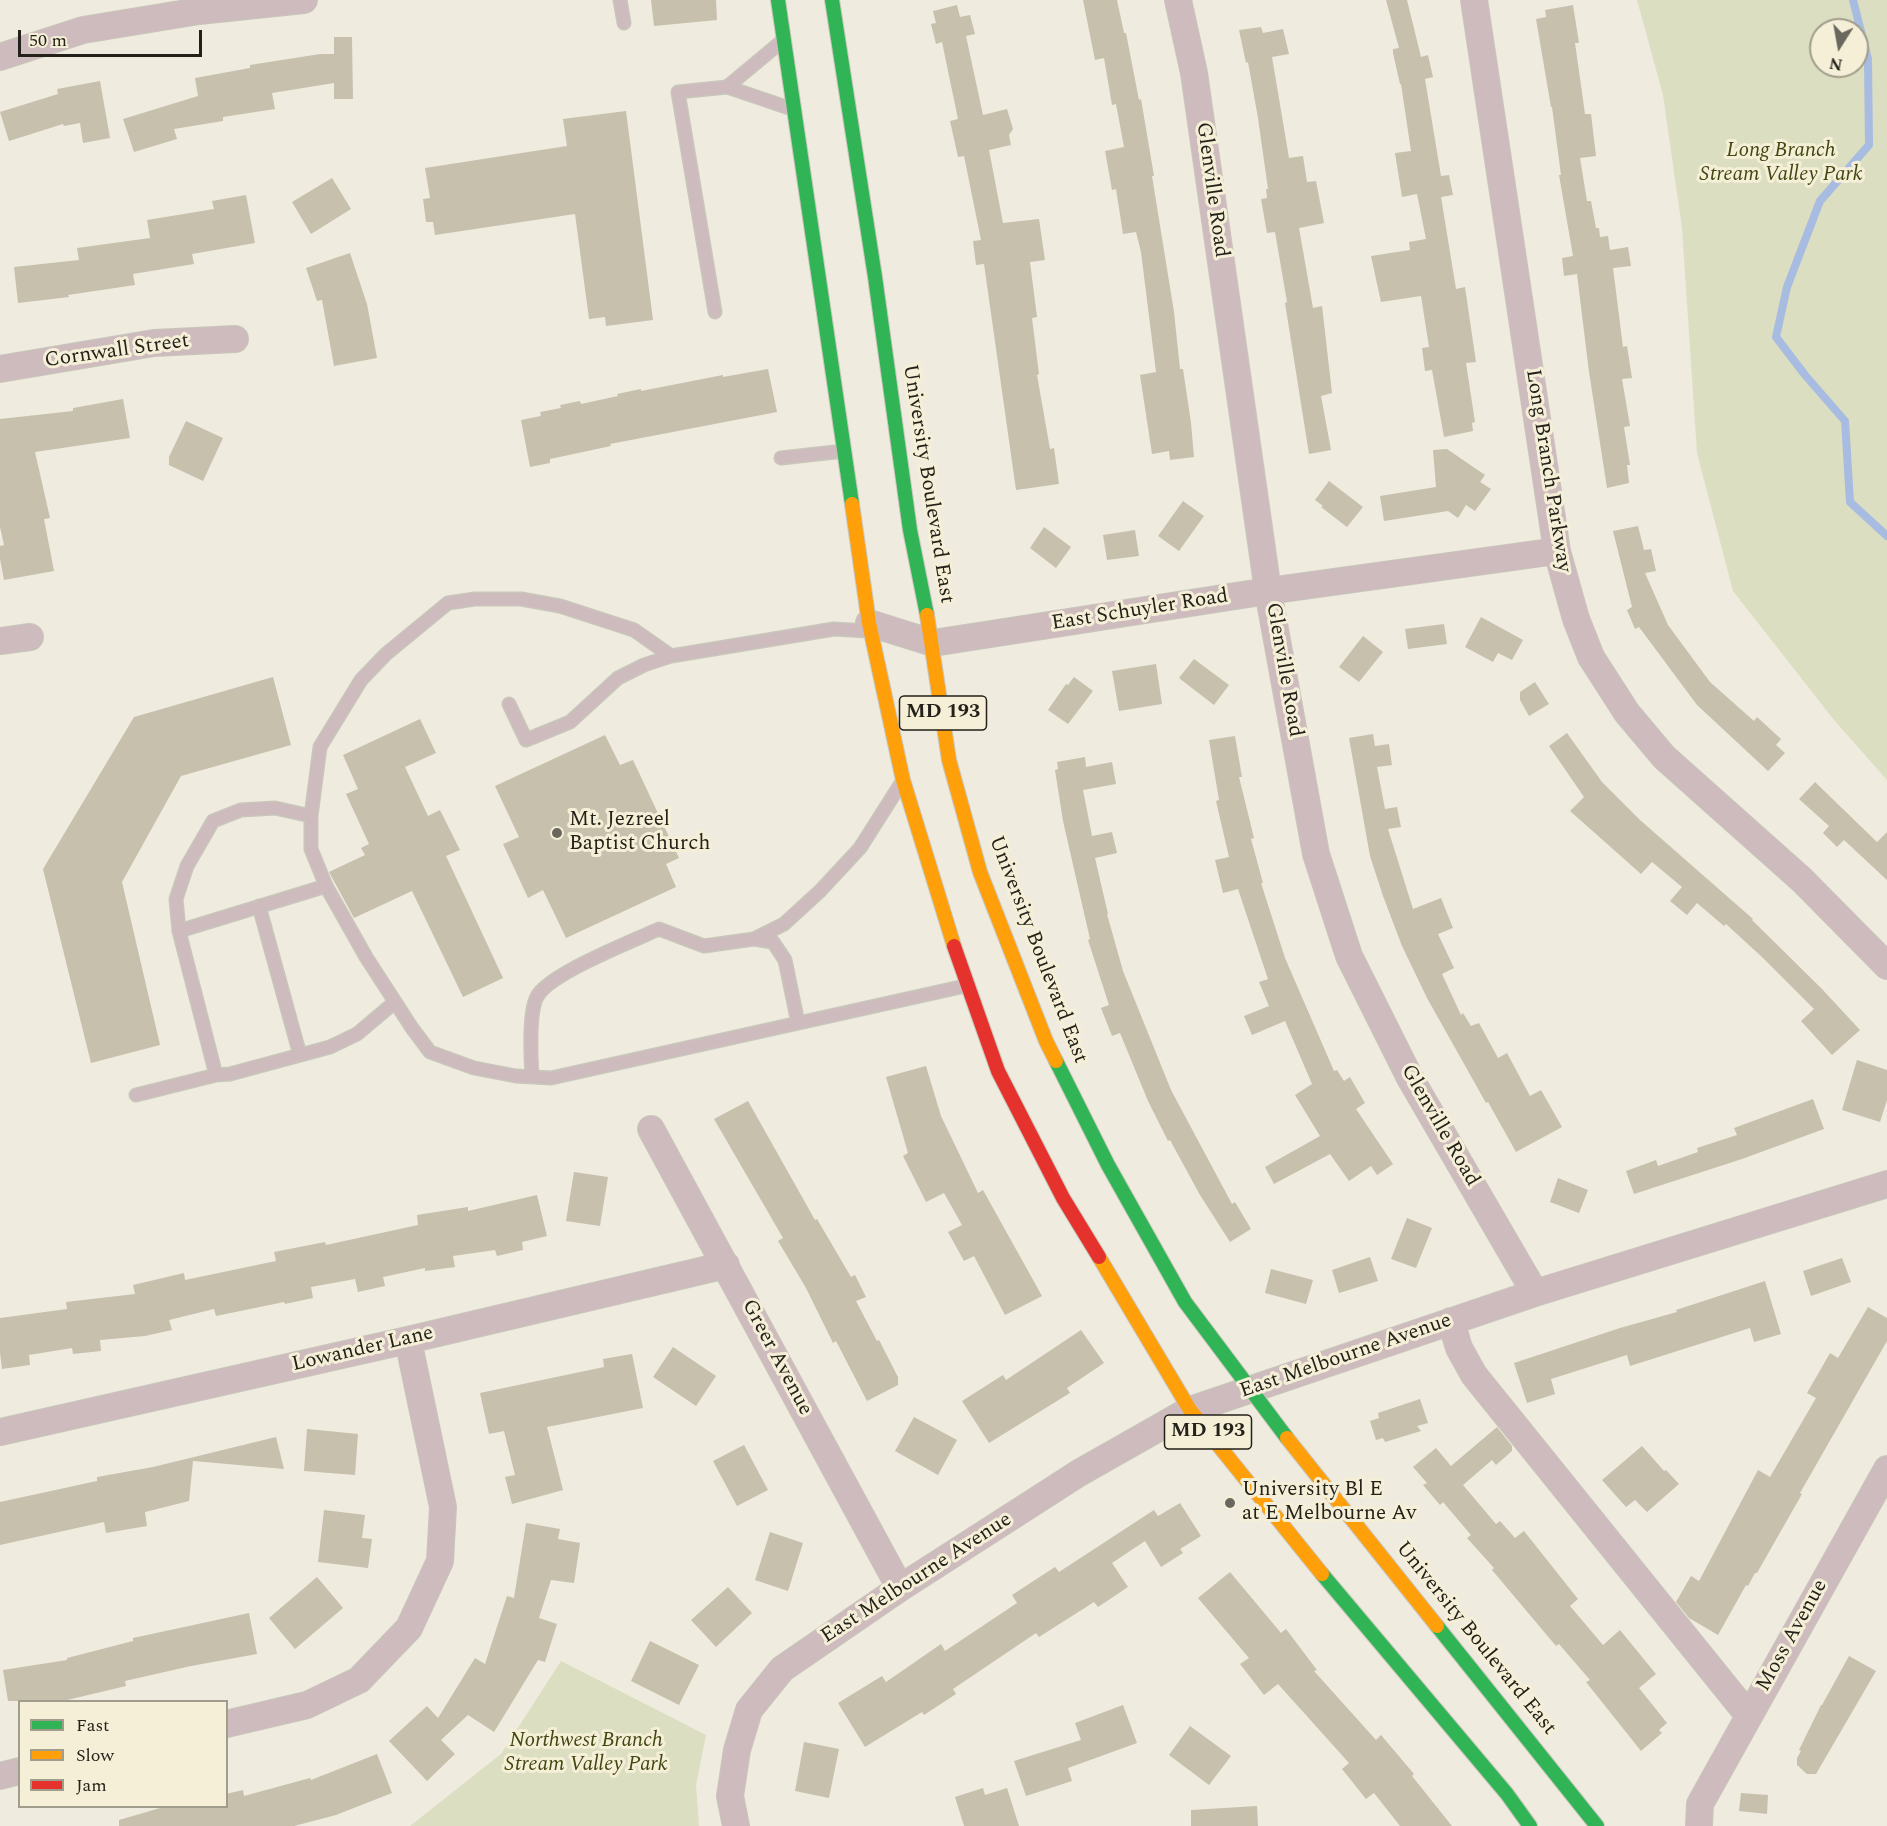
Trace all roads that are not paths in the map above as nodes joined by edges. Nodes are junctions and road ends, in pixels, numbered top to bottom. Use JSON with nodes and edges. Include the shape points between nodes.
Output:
{"nodes":[{"id":1,"x":304,"y":0,"type":"edge"},
{"id":2,"x":621,"y":0,"type":"edge"},
{"id":3,"x":778,"y":0,"type":"edge"},
{"id":4,"x":832,"y":0,"type":"edge"},
{"id":5,"x":1178,"y":0,"type":"edge"},
{"id":6,"x":1474,"y":0,"type":"edge"},
{"id":7,"x":197,"y":6,"type":"edge"},
{"id":8,"x":624,"y":23,"type":"dead end"},
{"id":9,"x":784,"y":40,"type":"junction"},
{"id":10,"x":0,"y":57,"type":"edge"},
{"id":11,"x":727,"y":87,"type":"junction"},
{"id":12,"x":795,"y":110,"type":"junction"},
{"id":13,"x":715,"y":312,"type":"dead end"},
{"id":14,"x":235,"y":339,"type":"dead end"},
{"id":15,"x":0,"y":369,"type":"edge"},
{"id":16,"x":845,"y":451,"type":"junction"},
{"id":17,"x":781,"y":458,"type":"dead end"},
{"id":18,"x":1557,"y":551,"type":"junction"},
{"id":19,"x":1268,"y":591,"type":"junction"},
{"id":20,"x":870,"y":627,"type":"junction"},
{"id":21,"x":30,"y":637,"type":"dead end"},
{"id":22,"x":0,"y":641,"type":"edge"},
{"id":23,"x":933,"y":643,"type":"junction"},
{"id":24,"x":671,"y":656,"type":"junction"},
{"id":25,"x":509,"y":704,"type":"dead end"},
{"id":26,"x":903,"y":780,"type":"junction"},
{"id":27,"x":311,"y":816,"type":"junction"},
{"id":28,"x":326,"y":886,"type":"junction"},
{"id":29,"x":259,"y":906,"type":"junction"},
{"id":30,"x":179,"y":931,"type":"junction"},
{"id":31,"x":754,"y":939,"type":"junction"},
{"id":32,"x":1887,"y":966,"type":"edge"},
{"id":33,"x":966,"y":985,"type":"junction"},
{"id":34,"x":395,"y":1002,"type":"junction"},
{"id":35,"x":798,"y":1023,"type":"junction"},
{"id":36,"x":300,"y":1055,"type":"junction"},
{"id":37,"x":216,"y":1075,"type":"junction"},
{"id":38,"x":532,"y":1077,"type":"junction"},
{"id":39,"x":136,"y":1095,"type":"dead end"},
{"id":40,"x":651,"y":1129,"type":"dead end"},
{"id":41,"x":1887,"y":1184,"type":"edge"},
{"id":42,"x":726,"y":1265,"type":"junction"},
{"id":43,"x":1535,"y":1293,"type":"junction"},
{"id":44,"x":1451,"y":1321,"type":"junction"},
{"id":45,"x":408,"y":1340,"type":"junction"},
{"id":46,"x":1249,"y":1390,"type":"junction"},
{"id":47,"x":1190,"y":1410,"type":"junction"},
{"id":48,"x":0,"y":1432,"type":"edge"},
{"id":49,"x":1887,"y":1469,"type":"edge"},
{"id":50,"x":900,"y":1588,"type":"junction"},
{"id":51,"x":1749,"y":1716,"type":"junction"},
{"id":52,"x":228,"y":1724,"type":"edge"},
{"id":53,"x":18,"y":1772,"type":"edge"},
{"id":54,"x":0,"y":1776,"type":"edge"},
{"id":55,"x":1699,"y":1815,"type":"edge"},
{"id":56,"x":736,"y":1826,"type":"edge"},
{"id":57,"x":1530,"y":1826,"type":"edge"},
{"id":58,"x":1597,"y":1826,"type":"edge"},
{"id":59,"x":1679,"y":1826,"type":"edge"}],
"edges":[{"from":1,"to":7,"type":"street"},
{"from":2,"to":8,"type":"lane"},
{"from":3,"to":9,"type":"main road","number":"MD 193"},
{"from":4,"to":23,"type":"main road","name":"University Boulevard East","number":"MD 193","via":[[910,530]]},
{"from":5,"to":19,"type":"street","name":"Glenville Road","via":[[1194,73]]},
{"from":6,"to":18,"type":"street","name":"Long Branch Parkway"},
{"from":7,"to":10,"type":"street","via":[[83,30]]},
{"from":9,"to":11,"type":"lane"},
{"from":9,"to":12,"type":"main road","number":"MD 193"},
{"from":11,"to":12,"type":"lane"},
{"from":11,"to":13,"type":"lane","via":[[678,92]]},
{"from":12,"to":16,"type":"main road","number":"MD 193"},
{"from":14,"to":15,"type":"street","name":"Cornwall Street","via":[[154,343]]},
{"from":16,"to":17,"type":"lane"},
{"from":16,"to":20,"type":"main road","number":"MD 193"},
{"from":18,"to":19,"type":"street","name":"East Schuyler Road"},
{"from":18,"to":32,"type":"street","name":"Long Branch Parkway","via":[[1591,657],[1627,713],[1664,757],[1802,880]]},
{"from":19,"to":23,"type":"street","name":"East Schuyler Road"},
{"from":19,"to":43,"type":"street","name":"Glenville Road","via":[[1316,854],[1349,956],[1410,1078]]},
{"from":20,"to":23,"type":"street","name":"East Schuyler Road"},
{"from":20,"to":24,"type":"lane","via":[[834,629]]},
{"from":20,"to":26,"type":"main road","number":"MD 193"},
{"from":21,"to":22,"type":"street"},
{"from":23,"to":46,"type":"main road","name":"University Boulevard East","number":"MD 193","via":[[949,760],[980,872],[1046,1041],[1108,1165],[1185,1302]]},
{"from":24,"to":25,"type":"lane","via":[[618,678],[570,722],[526,740]]},
{"from":24,"to":27,"type":"lane","via":[[634,630],[560,606],[521,598],[448,603],[361,680],[320,747]]},
{"from":26,"to":31,"type":"lane","via":[[860,848],[820,891],[784,924]]},
{"from":26,"to":33,"type":"main road","number":"MD 193"},
{"from":27,"to":28,"type":"lane","via":[[311,849]]},
{"from":27,"to":30,"type":"lane","via":[[275,808],[241,810],[213,821],[187,866],[176,899]]},
{"from":28,"to":29,"type":"lane"},
{"from":28,"to":34,"type":"lane"},
{"from":29,"to":30,"type":"lane"},
{"from":29,"to":36,"type":"lane"},
{"from":30,"to":37,"type":"lane"},
{"from":31,"to":35,"type":"lane","via":[[773,942],[785,960]]},
{"from":31,"to":38,"type":"lane","via":[[704,946],[658,929],[558,977],[537,995],[531,1021]]},
{"from":33,"to":35,"type":"lane"},
{"from":33,"to":47,"type":"main road","number":"MD 193","via":[[998,1071],[1063,1198]]},
{"from":34,"to":36,"type":"lane","via":[[357,1035]]},
{"from":34,"to":38,"type":"lane","via":[[430,1052],[474,1068]]},
{"from":35,"to":38,"type":"lane","via":[[551,1078]]},
{"from":36,"to":37,"type":"lane"},
{"from":37,"to":39,"type":"lane"},
{"from":40,"to":42,"type":"street","name":"Greer Avenue"},
{"from":41,"to":43,"type":"street","name":"East Melbourne Avenue"},
{"from":42,"to":45,"type":"street","name":"Lowander Lane"},
{"from":42,"to":50,"type":"street","name":"Greer Avenue"},
{"from":43,"to":44,"type":"street","name":"East Melbourne Avenue"},
{"from":44,"to":46,"type":"street","name":"East Melbourne Avenue"},
{"from":44,"to":51,"type":"street","via":[[1459,1348],[1474,1375]]},
{"from":45,"to":48,"type":"street","name":"Lowander Lane"},
{"from":45,"to":52,"type":"street","via":[[443,1507],[440,1561],[410,1628],[359,1680],[307,1706]]},
{"from":46,"to":47,"type":"street","name":"East Melbourne Avenue"},
{"from":46,"to":58,"type":"main road","name":"University Boulevard East","number":"MD 193"},
{"from":47,"to":50,"type":"street","name":"East Melbourne Avenue","via":[[1079,1473]]},
{"from":47,"to":57,"type":"main road","number":"MD 193"},
{"from":49,"to":51,"type":"street","name":"Moss Avenue"},
{"from":50,"to":56,"type":"street","name":"East Melbourne Avenue","via":[[782,1669],[749,1710],[737,1750],[730,1796]]},
{"from":51,"to":55,"type":"street","name":"Moss Avenue"},
{"from":53,"to":54,"type":"street"},
{"from":55,"to":59,"type":"street","name":"Moss Avenue"}]}
